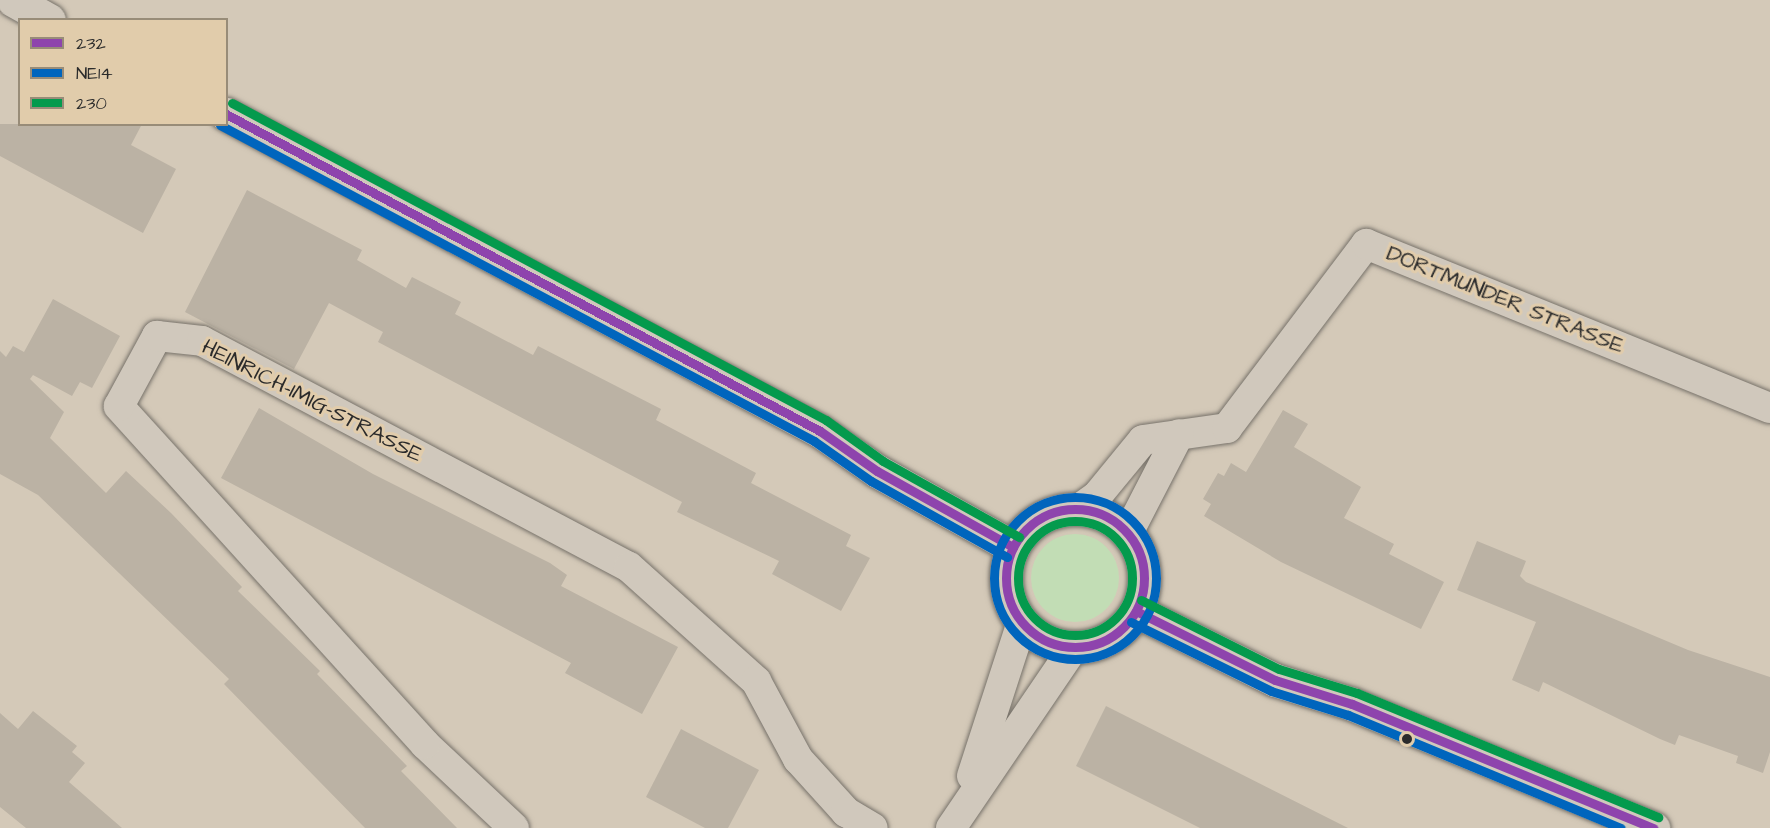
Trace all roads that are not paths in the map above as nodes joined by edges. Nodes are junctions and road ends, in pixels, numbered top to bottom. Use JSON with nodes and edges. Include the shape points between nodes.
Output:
{"nodes":[{"id":1,"x":13,"y":0,"type":"edge"},
{"id":2,"x":45,"y":18,"type":"edge"},
{"id":3,"x":228,"y":115,"type":"edge"},
{"id":4,"x":1770,"y":408,"type":"edge"},
{"id":5,"x":1179,"y":434,"type":"junction"},
{"id":6,"x":1079,"y":509,"type":"junction"},
{"id":7,"x":1128,"y":533,"type":"junction"},
{"id":8,"x":1013,"y":547,"type":"junction"},
{"id":9,"x":1136,"y":611,"type":"junction"},
{"id":10,"x":1022,"y":622,"type":"junction"},
{"id":11,"x":1074,"y":647,"type":"junction"},
{"id":12,"x":956,"y":819,"type":"edge"},
{"id":13,"x":514,"y":828,"type":"edge"},
{"id":14,"x":873,"y":828,"type":"edge"},
{"id":15,"x":1653,"y":828,"type":"edge"}],
"edges":[{"from":1,"to":2,"type":"main road"},
{"from":3,"to":8,"type":"main road","via":[[820,431],[876,471]]},
{"from":4,"to":5,"type":"street","name":"DORTMUNDER STRASSE","via":[[1366,244],[1227,428]]},
{"from":5,"to":6,"type":"street","name":"DORTMUNDER STRASSE","via":[[1154,436],[1135,446],[1097,496]]},
{"from":5,"to":7,"type":"street"},
{"from":6,"to":7,"type":"main road","via":[[1098,512]]},
{"from":6,"to":8,"type":"main road","name":"DORTMUNDER STRASSE","via":[[1041,518]]},
{"from":7,"to":9,"type":"main road","via":[[1144,571]]},
{"from":8,"to":10,"type":"main road","via":[[1006,573],[1009,599]]},
{"from":9,"to":11,"type":"main road","via":[[1110,638]]},
{"from":9,"to":15,"type":"main road","via":[[1275,680],[1352,704]]},
{"from":10,"to":11,"type":"main road","via":[[1046,640]]},
{"from":10,"to":12,"type":"street"},
{"from":11,"to":12,"type":"street"},
{"from":13,"to":14,"type":"street","name":"HEINRICH-IMIG-STRASSE","via":[[425,744],[119,406],[157,336],[202,341],[629,567],[756,681],[798,759],[846,812]]}]}
